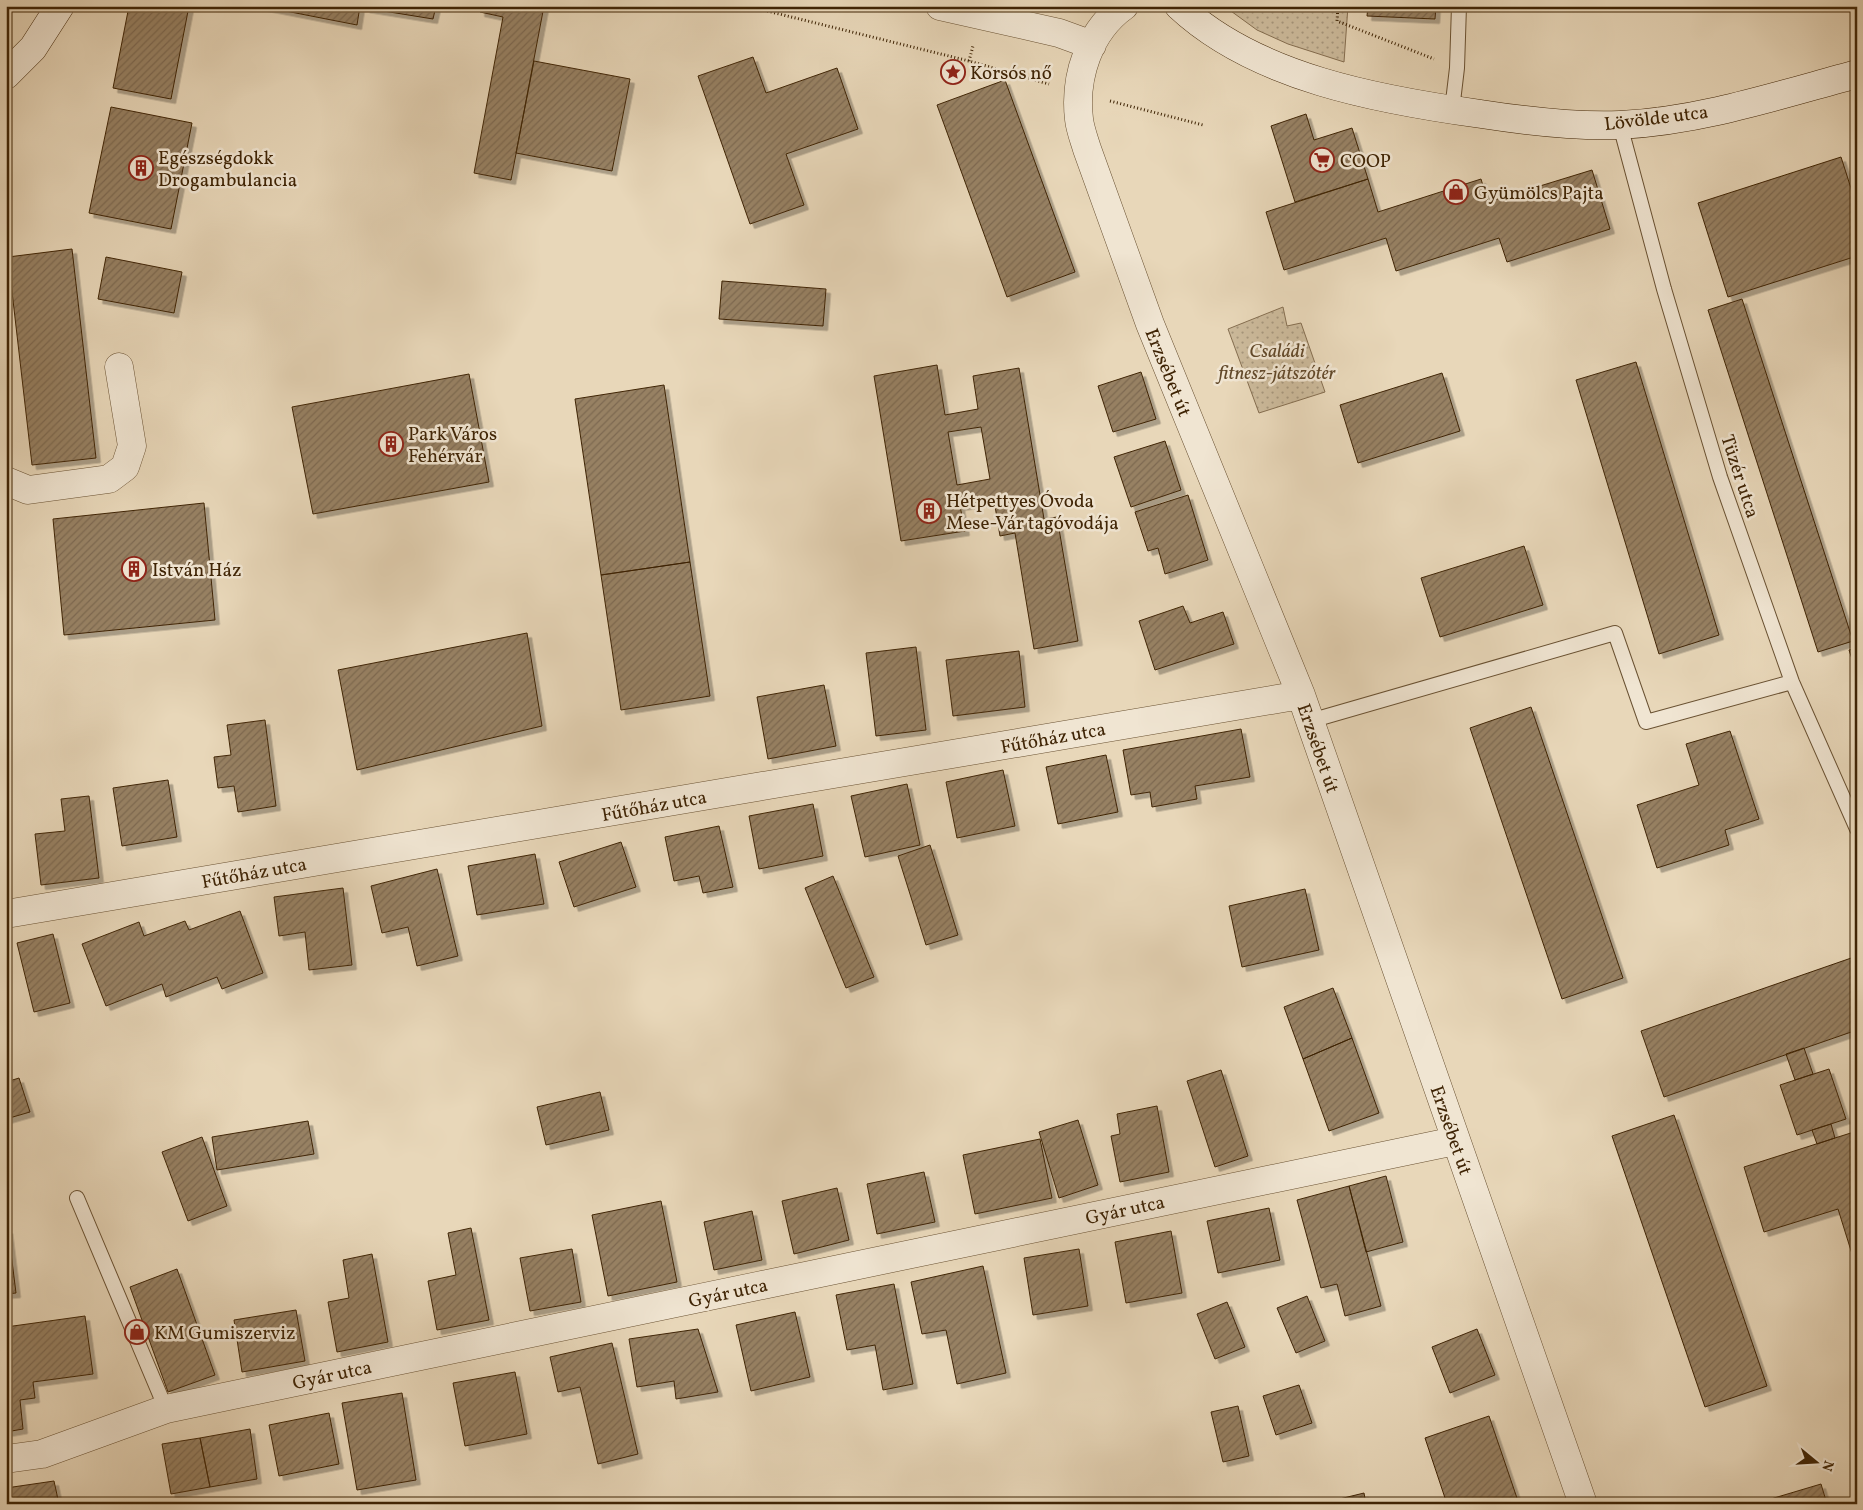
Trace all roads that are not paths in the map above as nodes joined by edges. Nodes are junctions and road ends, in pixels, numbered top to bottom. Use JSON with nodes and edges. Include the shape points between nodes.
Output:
{"nodes":[{"id":1,"x":60,"y":6,"type":"edge"},
{"id":2,"x":940,"y":6,"type":"edge"},
{"id":3,"x":1124,"y":6,"type":"edge"},
{"id":4,"x":1179,"y":6,"type":"edge"},
{"id":5,"x":1459,"y":6,"type":"edge"},
{"id":6,"x":1092,"y":45,"type":"junction"},
{"id":7,"x":1857,"y":74,"type":"edge"},
{"id":8,"x":6,"y":76,"type":"edge"},
{"id":9,"x":1452,"y":110,"type":"junction"},
{"id":10,"x":1620,"y":125,"type":"junction"},
{"id":11,"x":119,"y":367,"type":"dead end"},
{"id":12,"x":6,"y":481,"type":"edge"},
{"id":13,"x":1792,"y":682,"type":"junction"},
{"id":14,"x":1301,"y":696,"type":"junction"},
{"id":15,"x":1310,"y":722,"type":"junction"},
{"id":16,"x":1857,"y":829,"type":"edge"},
{"id":17,"x":6,"y":914,"type":"edge"},
{"id":18,"x":1455,"y":1141,"type":"junction"},
{"id":19,"x":77,"y":1198,"type":"dead end"},
{"id":20,"x":166,"y":1409,"type":"junction"},
{"id":21,"x":6,"y":1459,"type":"edge"},
{"id":22,"x":1583,"y":1504,"type":"edge"}],
"edges":[{"from":1,"to":8,"type":"street","via":[[33,48]]},
{"from":2,"to":6,"type":"street","via":[[1058,33]]},
{"from":3,"to":6,"type":"street","name":"Erzsébet út","via":[[1101,30]]},
{"from":4,"to":9,"type":"street","name":"Lövölde utca","via":[[1196,22],[1237,48],[1284,68],[1334,86]]},
{"from":5,"to":9,"type":"lane"},
{"from":6,"to":14,"type":"street","name":"Erzsébet út","via":[[1080,74],[1078,93],[1079,122],[1086,149],[1150,324]]},
{"from":7,"to":10,"type":"street","name":"Lövölde utca","via":[[1738,106],[1681,118]]},
{"from":9,"to":10,"type":"street","name":"Lövölde utca","via":[[1520,120]]},
{"from":10,"to":13,"type":"lane","name":"Tüzér utca","via":[[1720,477]]},
{"from":11,"to":12,"type":"street","via":[[132,446],[125,467],[108,479],[28,490]]},
{"from":13,"to":15,"type":"lane","via":[[1646,722],[1615,633]]},
{"from":13,"to":16,"type":"lane","name":"Tüzér utca"},
{"from":14,"to":15,"type":"street","name":"Erzsébet út"},
{"from":14,"to":17,"type":"street","name":"Fűtőház utca"},
{"from":15,"to":18,"type":"street","name":"Erzsébet út"},
{"from":18,"to":20,"type":"street","name":"Gyár utca"},
{"from":18,"to":22,"type":"street","name":"Erzsébet út"},
{"from":19,"to":20,"type":"lane"},
{"from":20,"to":21,"type":"street","name":"Gyár utca","via":[[42,1454]]}]}
